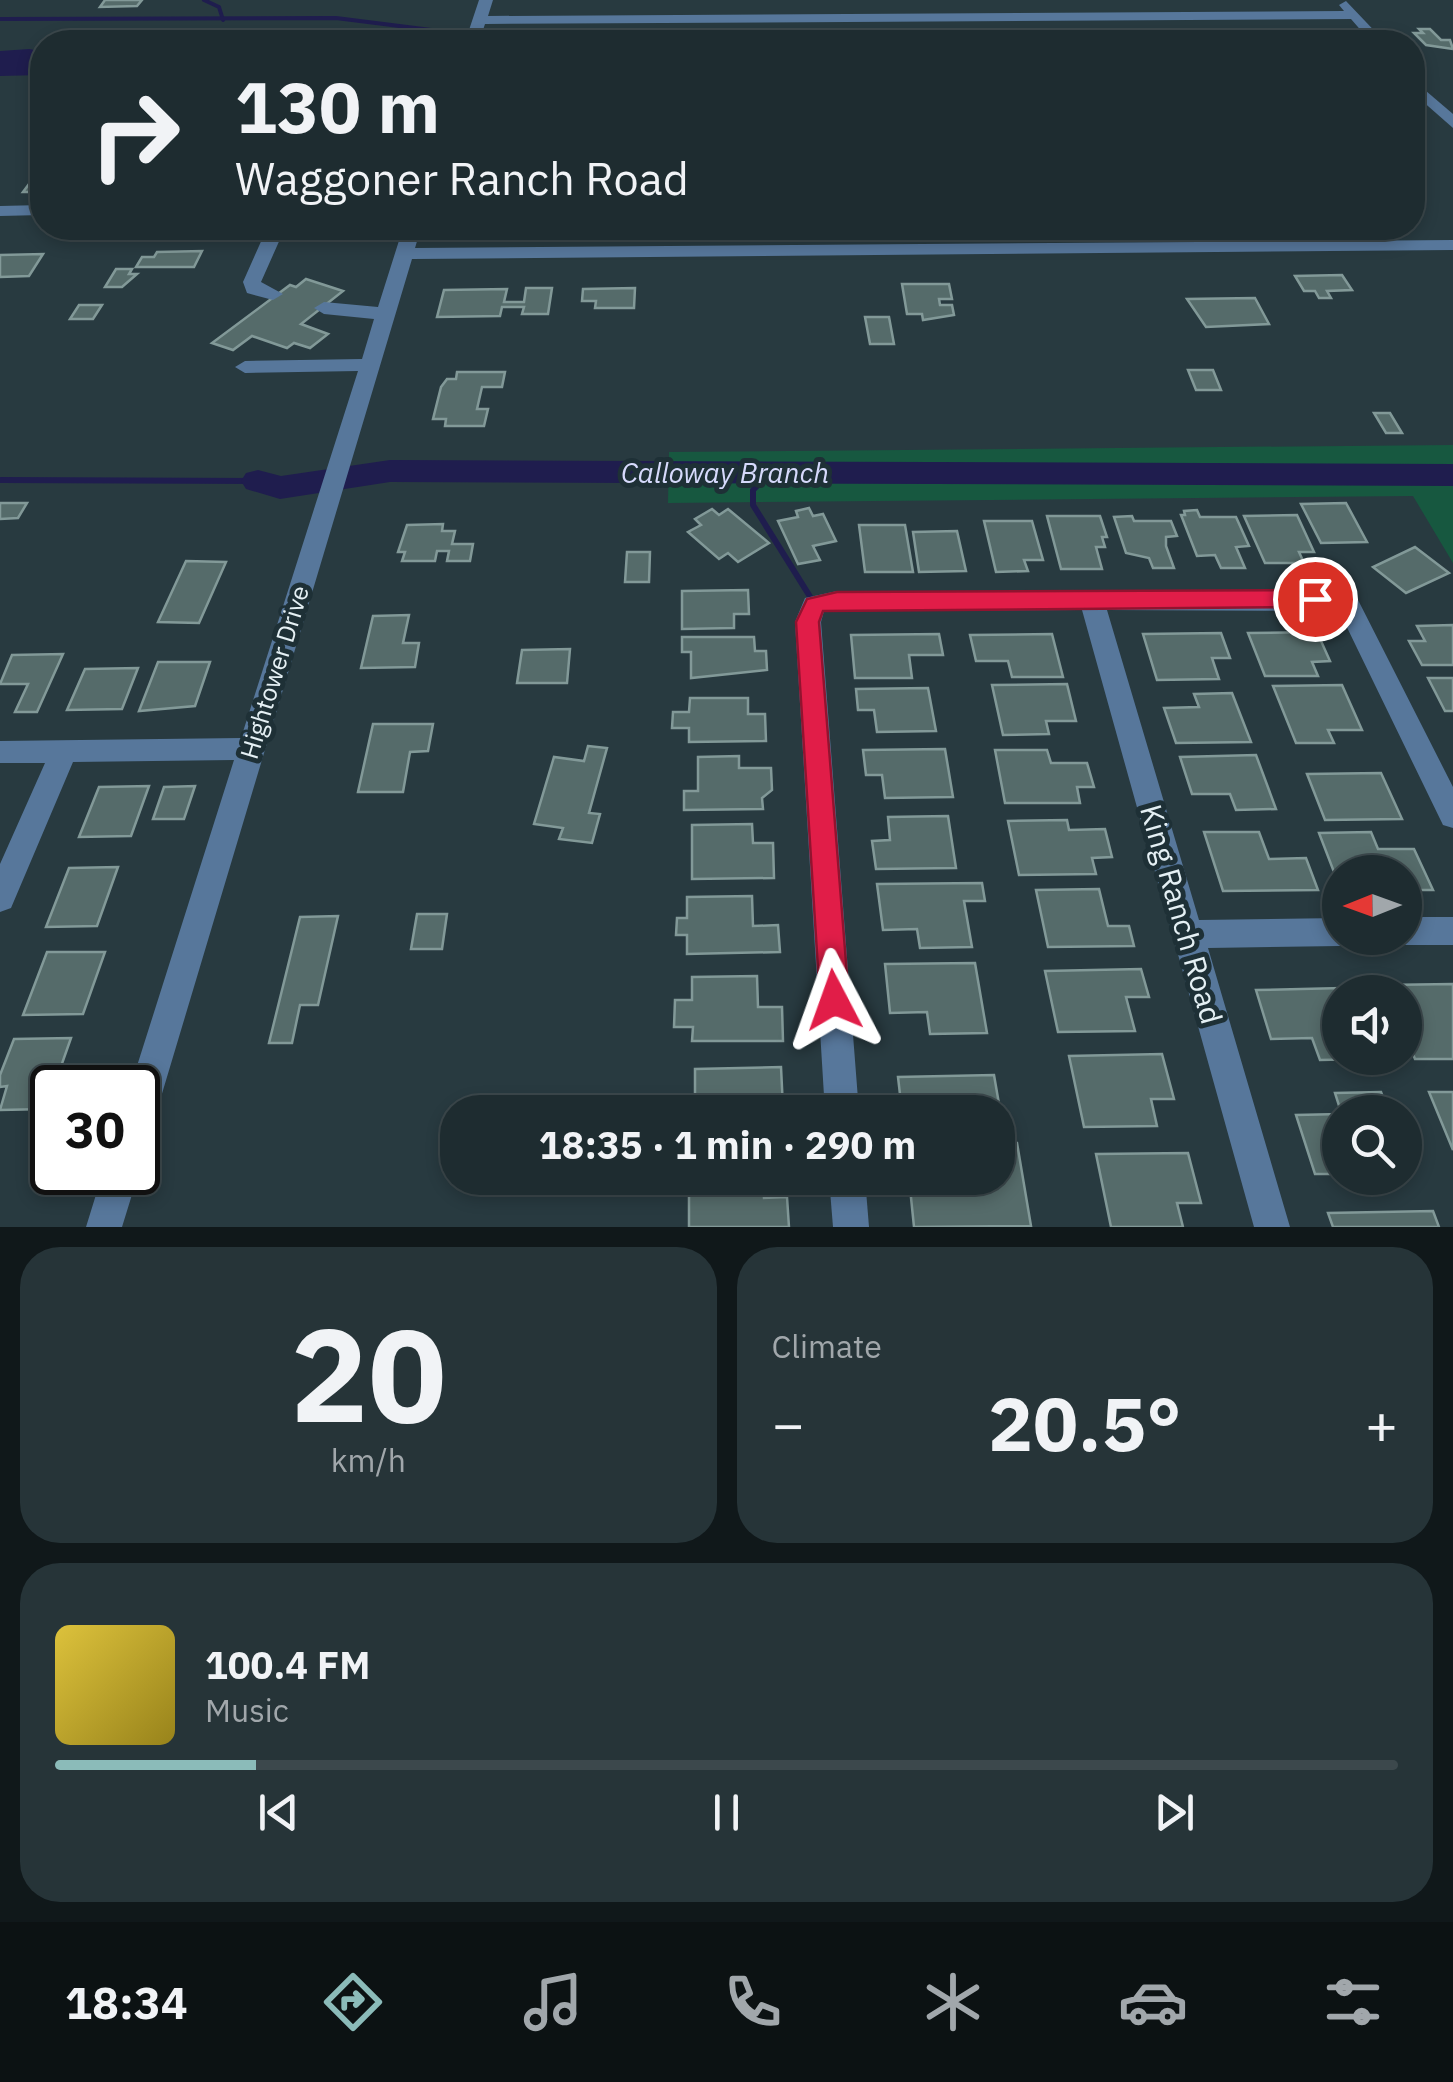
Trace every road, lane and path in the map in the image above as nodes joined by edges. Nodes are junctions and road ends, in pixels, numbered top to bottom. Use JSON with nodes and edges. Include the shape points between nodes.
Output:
{"nodes":[{"id":1,"x":486,"y":0,"type":"edge"},
{"id":2,"x":1342,"y":0,"type":"edge"},
{"id":3,"x":1354,"y":15,"type":"junction"},
{"id":4,"x":477,"y":30,"type":"edge"},
{"id":5,"x":622,"y":30,"type":"edge"},
{"id":6,"x":1367,"y":30,"type":"edge"},
{"id":7,"x":1425,"y":96,"type":"edge"},
{"id":8,"x":1453,"y":123,"type":"edge"},
{"id":9,"x":0,"y":210,"type":"edge"},
{"id":10,"x":30,"y":210,"type":"edge"},
{"id":11,"x":271,"y":240,"type":"edge"},
{"id":12,"x":408,"y":240,"type":"edge"},
{"id":13,"x":1453,"y":246,"type":"edge"},
{"id":14,"x":404,"y":254,"type":"junction"},
{"id":15,"x":273,"y":294,"type":"dead end"},
{"id":16,"x":324,"y":308,"type":"dead end"},
{"id":17,"x":385,"y":314,"type":"junction"},
{"id":18,"x":370,"y":365,"type":"junction"},
{"id":19,"x":245,"y":366,"type":"dead end"},
{"id":20,"x":1092,"y":600,"type":"junction"},
{"id":21,"x":250,"y":749,"type":"junction"},
{"id":22,"x":0,"y":752,"type":"edge"},
{"id":23,"x":64,"y":752,"type":"junction"},
{"id":24,"x":1453,"y":816,"type":"edge"},
{"id":25,"x":0,"y":898,"type":"edge"},
{"id":26,"x":1453,"y":930,"type":"edge"},
{"id":27,"x":1422,"y":931,"type":"edge"},
{"id":28,"x":1322,"y":932,"type":"edge"},
{"id":29,"x":1188,"y":934,"type":"junction"},
{"id":30,"x":154,"y":1065,"type":"edge"},
{"id":31,"x":841,"y":1095,"type":"edge"},
{"id":32,"x":113,"y":1195,"type":"edge"},
{"id":33,"x":848,"y":1195,"type":"edge"},
{"id":34,"x":104,"y":1227,"type":"edge"},
{"id":35,"x":850,"y":1227,"type":"edge"},
{"id":36,"x":1272,"y":1227,"type":"edge"}],
"edges":[{"from":1,"to":4,"type":"street"},
{"from":2,"to":3,"type":"street"},
{"from":3,"to":5,"type":"street"},
{"from":3,"to":6,"type":"street"},
{"from":7,"to":8,"type":"street"},
{"from":9,"to":10,"type":"street"},
{"from":11,"to":15,"type":"street","via":[[252,282],[254,290]]},
{"from":12,"to":14,"type":"street","name":"Hightower Drive"},
{"from":13,"to":14,"type":"street"},
{"from":14,"to":17,"type":"street","name":"Hightower Drive"},
{"from":16,"to":17,"type":"street"},
{"from":17,"to":18,"type":"street","name":"Hightower Drive"},
{"from":18,"to":19,"type":"street"},
{"from":18,"to":21,"type":"street","name":"Hightower Drive"},
{"from":20,"to":24,"type":"street","via":[[1347,602]]},
{"from":20,"to":29,"type":"street","name":"King Ranch Road"},
{"from":20,"to":31,"type":"street","via":[[814,604],[808,622]]},
{"from":21,"to":23,"type":"street"},
{"from":21,"to":30,"type":"street","name":"Hightower Drive"},
{"from":22,"to":23,"type":"street"},
{"from":23,"to":25,"type":"street"},
{"from":26,"to":27,"type":"street"},
{"from":28,"to":29,"type":"street"},
{"from":29,"to":36,"type":"street","name":"King Ranch Road"},
{"from":32,"to":34,"type":"street"},
{"from":33,"to":35,"type":"street"}]}
